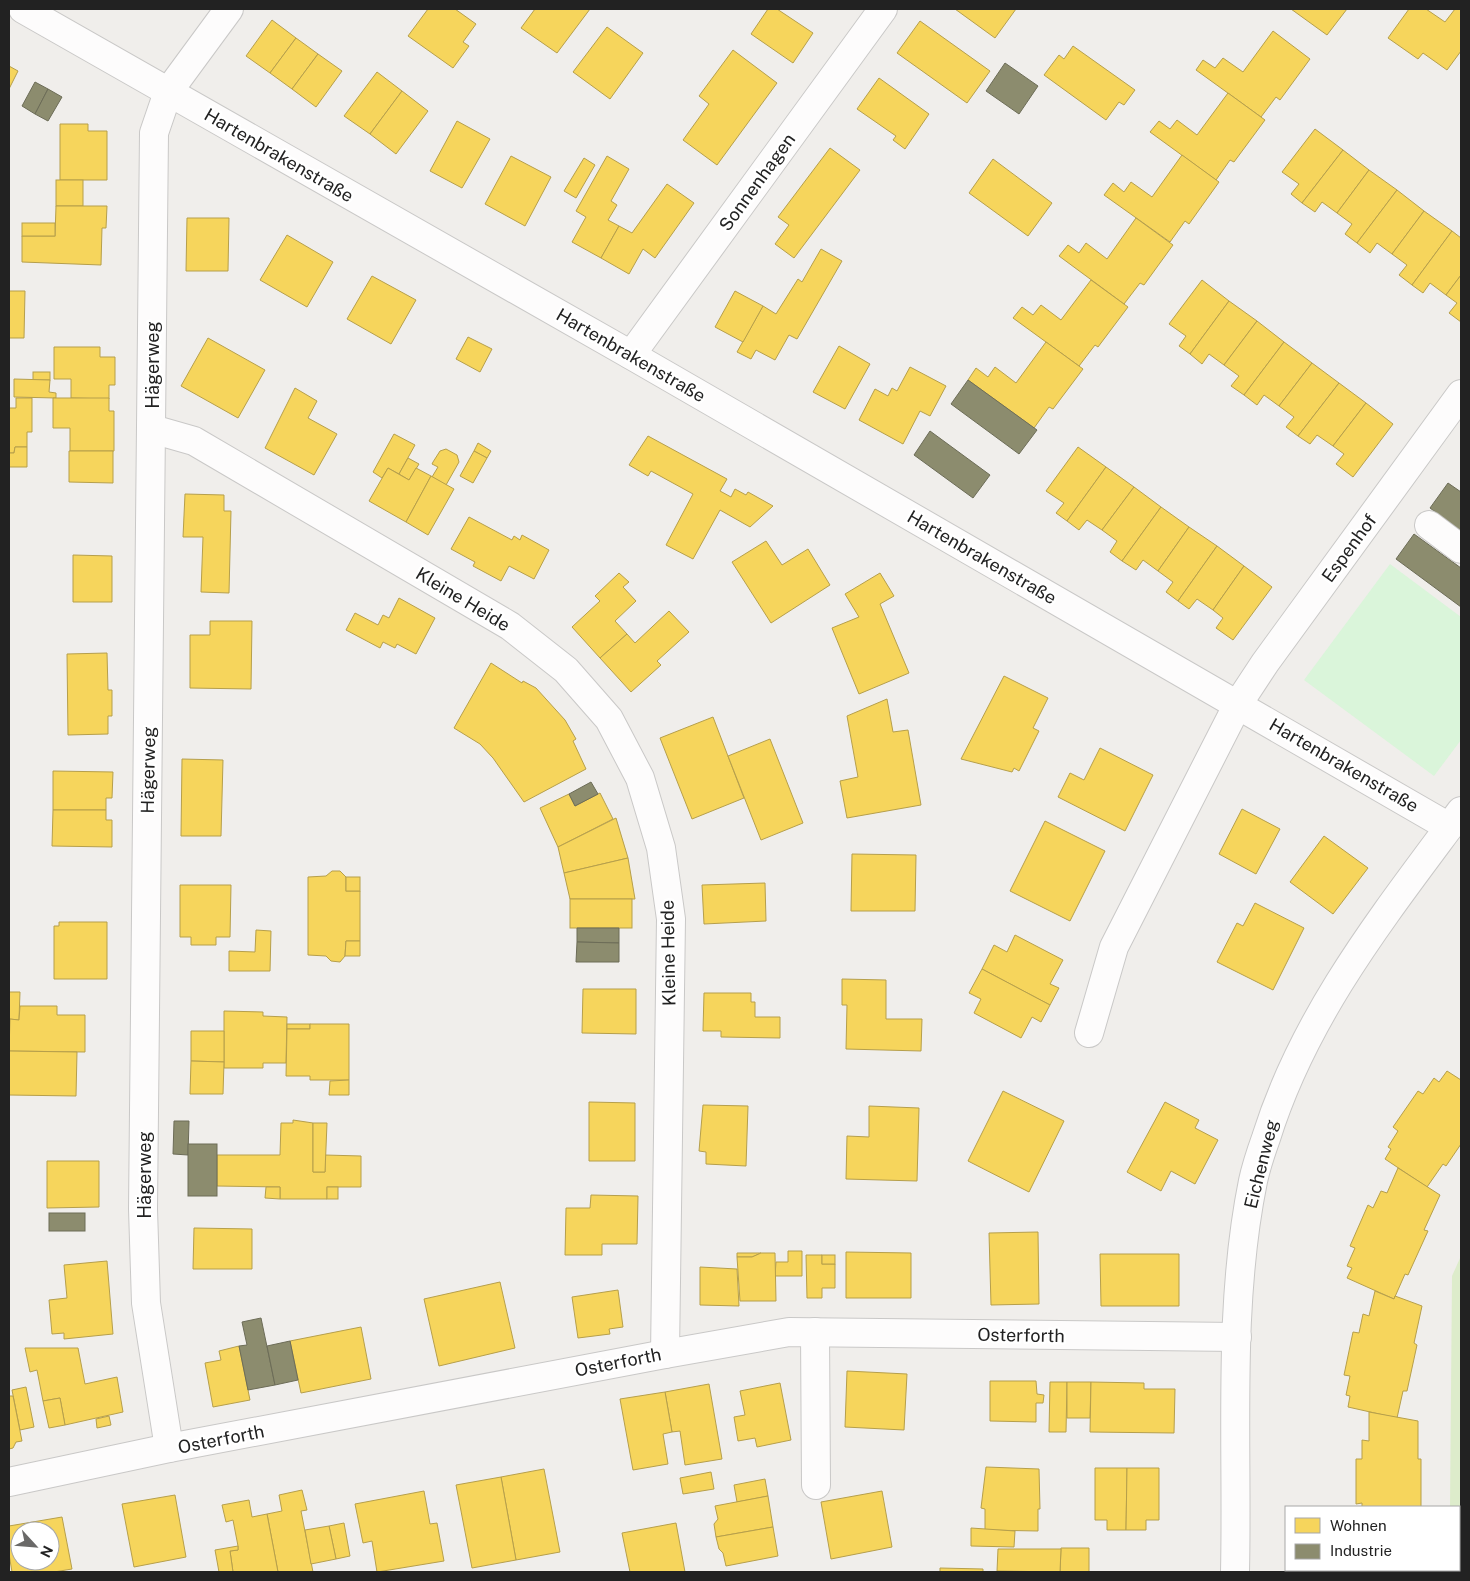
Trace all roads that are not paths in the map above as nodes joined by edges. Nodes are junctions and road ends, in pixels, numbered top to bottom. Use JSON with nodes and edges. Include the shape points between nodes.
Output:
{"nodes":[{"id":1,"x":23,"y":9,"type":"edge"},
{"id":2,"x":229,"y":9,"type":"edge"},
{"id":3,"x":883,"y":9,"type":"edge"},
{"id":4,"x":168,"y":92,"type":"junction"},
{"id":5,"x":631,"y":355,"type":"junction"},
{"id":6,"x":1461,"y":394,"type":"edge"},
{"id":7,"x":152,"y":429,"type":"junction"},
{"id":8,"x":1429,"y":525,"type":"dead end"},
{"id":9,"x":1461,"y":549,"type":"edge"},
{"id":10,"x":1238,"y":704,"type":"junction"},
{"id":11,"x":1455,"y":819,"type":"edge"},
{"id":12,"x":1089,"y":1034,"type":"dead end"},
{"id":13,"x":815,"y":1332,"type":"junction"},
{"id":14,"x":1237,"y":1337,"type":"junction"},
{"id":15,"x":664,"y":1354,"type":"junction"},
{"id":16,"x":169,"y":1448,"type":"junction"},
{"id":17,"x":9,"y":1482,"type":"edge"},
{"id":18,"x":816,"y":1485,"type":"dead end"},
{"id":19,"x":1236,"y":1572,"type":"edge"}],
"edges":[{"from":1,"to":4,"type":"street","name":"Hartenbrakenstraße"},
{"from":2,"to":4,"type":"street","name":"Hägerweg"},
{"from":3,"to":5,"type":"street","name":"Sonnenhagen"},
{"from":4,"to":5,"type":"street","name":"Hartenbrakenstraße"},
{"from":4,"to":7,"type":"street","name":"Hägerweg","via":[[154,133]]},
{"from":5,"to":10,"type":"street","name":"Hartenbrakenstraße"},
{"from":6,"to":10,"type":"street","name":"Espenhof"},
{"from":7,"to":15,"type":"street","name":"Kleine Heide","via":[[194,441],[510,626],[566,670],[609,719],[643,786],[661,848],[671,919]]},
{"from":7,"to":16,"type":"street","name":"Hägerweg","via":[[143,1209],[146,1303]]},
{"from":8,"to":9,"type":"street"},
{"from":10,"to":11,"type":"street","name":"Hartenbrakenstraße"},
{"from":10,"to":12,"type":"street","via":[[1114,947]]},
{"from":11,"to":14,"type":"street","name":"Eichenweg","via":[[1354,957],[1309,1031],[1275,1109],[1253,1180],[1241,1255]]},
{"from":13,"to":14,"type":"street","name":"Osterforth"},
{"from":13,"to":15,"type":"street","name":"Osterforth","via":[[789,1332]]},
{"from":13,"to":18,"type":"street"},
{"from":14,"to":19,"type":"street","name":"Eichenweg"},
{"from":15,"to":16,"type":"street","name":"Osterforth"},
{"from":16,"to":17,"type":"street","name":"Osterforth"}]}
